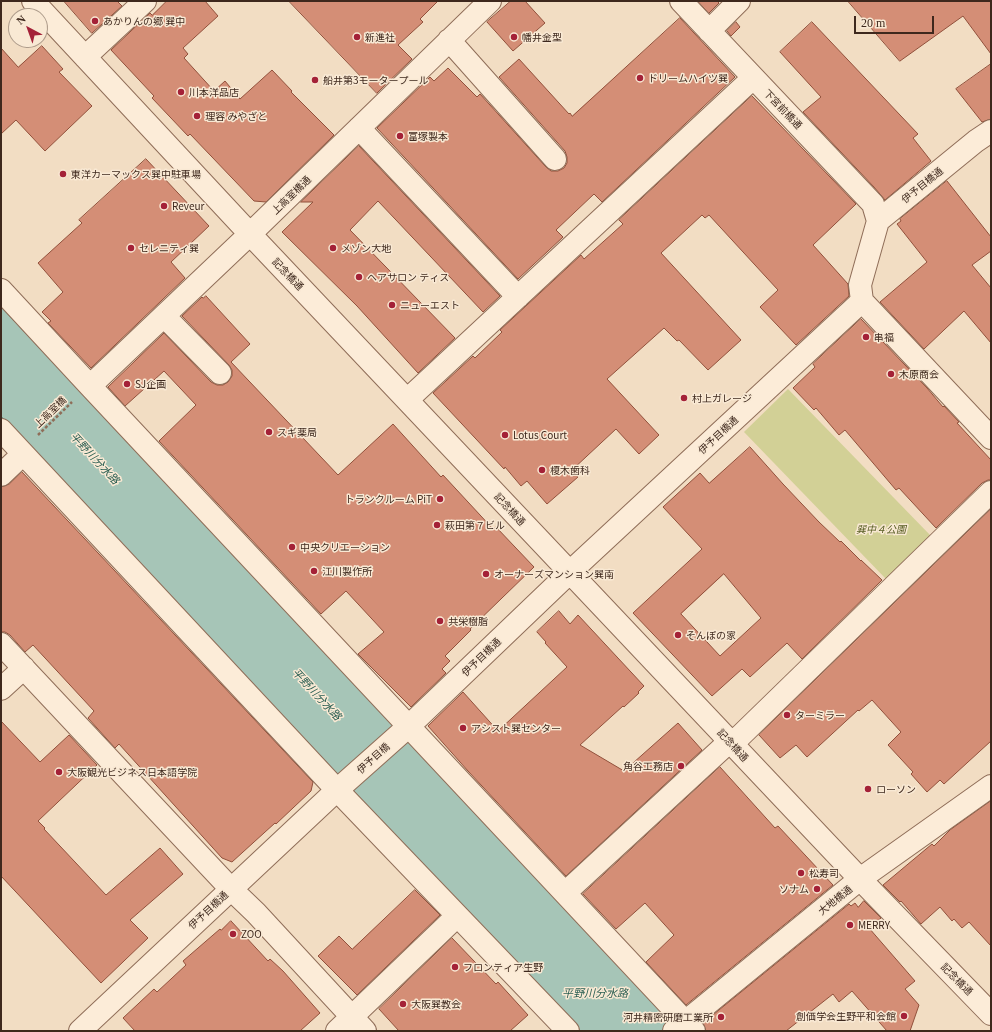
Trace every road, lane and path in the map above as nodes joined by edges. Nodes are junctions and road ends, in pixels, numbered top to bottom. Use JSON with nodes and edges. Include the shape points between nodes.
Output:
{"nodes":[{"id":1,"x":33,"y":1,"type":"edge"},
{"id":2,"x":145,"y":1,"type":"edge"},
{"id":3,"x":490,"y":1,"type":"edge"},
{"id":4,"x":681,"y":1,"type":"edge"},
{"id":5,"x":739,"y":1,"type":"edge"},
{"id":6,"x":709,"y":31,"type":"junction"},
{"id":7,"x":449,"y":40,"type":"junction"},
{"id":8,"x":85,"y":57,"type":"junction"},
{"id":9,"x":753,"y":78,"type":"junction"},
{"id":10,"x":359,"y":128,"type":"junction"},
{"id":11,"x":991,"y":131,"type":"edge"},
{"id":12,"x":555,"y":159,"type":"dead end"},
{"id":13,"x":878,"y":221,"type":"junction"},
{"id":14,"x":250,"y":234,"type":"junction"},
{"id":15,"x":1,"y":290,"type":"edge"},
{"id":16,"x":518,"y":297,"type":"junction"},
{"id":17,"x":862,"y":301,"type":"junction"},
{"id":18,"x":164,"y":316,"type":"junction"},
{"id":19,"x":220,"y":373,"type":"dead end"},
{"id":20,"x":82,"y":392,"type":"junction"},
{"id":21,"x":408,"y":400,"type":"junction"},
{"id":22,"x":1,"y":430,"type":"edge"},
{"id":23,"x":991,"y":438,"type":"edge"},
{"id":24,"x":29,"y":445,"type":"junction"},
{"id":25,"x":1,"y":475,"type":"edge"},
{"id":26,"x":991,"y":492,"type":"edge"},
{"id":27,"x":570,"y":572,"type":"junction"},
{"id":28,"x":1,"y":644,"type":"edge"},
{"id":29,"x":24,"y":668,"type":"junction"},
{"id":30,"x":1,"y":689,"type":"edge"},
{"id":31,"x":409,"y":726,"type":"junction"},
{"id":32,"x":731,"y":743,"type":"junction"},
{"id":33,"x":991,"y":786,"type":"edge"},
{"id":34,"x":337,"y":790,"type":"junction"},
{"id":35,"x":860,"y":879,"type":"junction"},
{"id":36,"x":231,"y":888,"type":"junction"},
{"id":37,"x":565,"y":893,"type":"junction"},
{"id":38,"x":457,"y":916,"type":"junction"},
{"id":39,"x":991,"y":1014,"type":"edge"},
{"id":40,"x":351,"y":1026,"type":"edge"},
{"id":41,"x":684,"y":1028,"type":"edge"},
{"id":42,"x":80,"y":1031,"type":"edge"},
{"id":43,"x":568,"y":1031,"type":"edge"}],
"edges":[{"from":1,"to":8,"type":"street","name":"記念橋通"},
{"from":2,"to":8,"type":"street"},
{"from":3,"to":7,"type":"street","name":"上高室橋通"},
{"from":4,"to":6,"type":"street","name":"下宮前橋通"},
{"from":5,"to":6,"type":"street"},
{"from":6,"to":9,"type":"street","name":"下宮前橋通"},
{"from":7,"to":10,"type":"street","name":"上高室橋通"},
{"from":7,"to":12,"type":"street"},
{"from":8,"to":14,"type":"street","name":"記念橋通"},
{"from":9,"to":13,"type":"street","name":"下宮前橋通","via":[[873,204]]},
{"from":9,"to":16,"type":"street"},
{"from":10,"to":14,"type":"street","name":"上高室橋通"},
{"from":10,"to":16,"type":"street"},
{"from":11,"to":13,"type":"street","name":"伊予目橋通"},
{"from":13,"to":17,"type":"street","via":[[860,286]]},
{"from":14,"to":18,"type":"street","name":"上高室橋通"},
{"from":14,"to":21,"type":"street","name":"記念橋通"},
{"from":15,"to":20,"type":"street"},
{"from":16,"to":21,"type":"street"},
{"from":17,"to":23,"type":"street"},
{"from":17,"to":27,"type":"street","name":"伊予目橋通"},
{"from":18,"to":19,"type":"street"},
{"from":18,"to":20,"type":"street","name":"上高室橋通"},
{"from":20,"to":24,"type":"path","name":"上高室橋"},
{"from":20,"to":31,"type":"street"},
{"from":21,"to":27,"type":"street","name":"記念橋通"},
{"from":22,"to":24,"type":"street"},
{"from":24,"to":25,"type":"street"},
{"from":24,"to":34,"type":"street"},
{"from":26,"to":32,"type":"street"},
{"from":27,"to":31,"type":"street","name":"伊予目橋通"},
{"from":27,"to":32,"type":"street","name":"記念橋通"},
{"from":28,"to":29,"type":"street"},
{"from":29,"to":30,"type":"street"},
{"from":29,"to":36,"type":"street"},
{"from":31,"to":34,"type":"street","name":"伊予目橋"},
{"from":31,"to":37,"type":"street"},
{"from":32,"to":35,"type":"street","name":"記念橋通"},
{"from":32,"to":37,"type":"street"},
{"from":33,"to":35,"type":"street","name":"大地橋通"},
{"from":34,"to":36,"type":"street","name":"伊予目橋通"},
{"from":34,"to":38,"type":"street"},
{"from":35,"to":39,"type":"street","name":"記念橋通"},
{"from":35,"to":41,"type":"street","name":"大地橋通"},
{"from":36,"to":40,"type":"street","via":[[256,913]]},
{"from":36,"to":42,"type":"street","name":"伊予目橋通"},
{"from":37,"to":41,"type":"street"},
{"from":38,"to":40,"type":"street"},
{"from":38,"to":43,"type":"street"}]}
